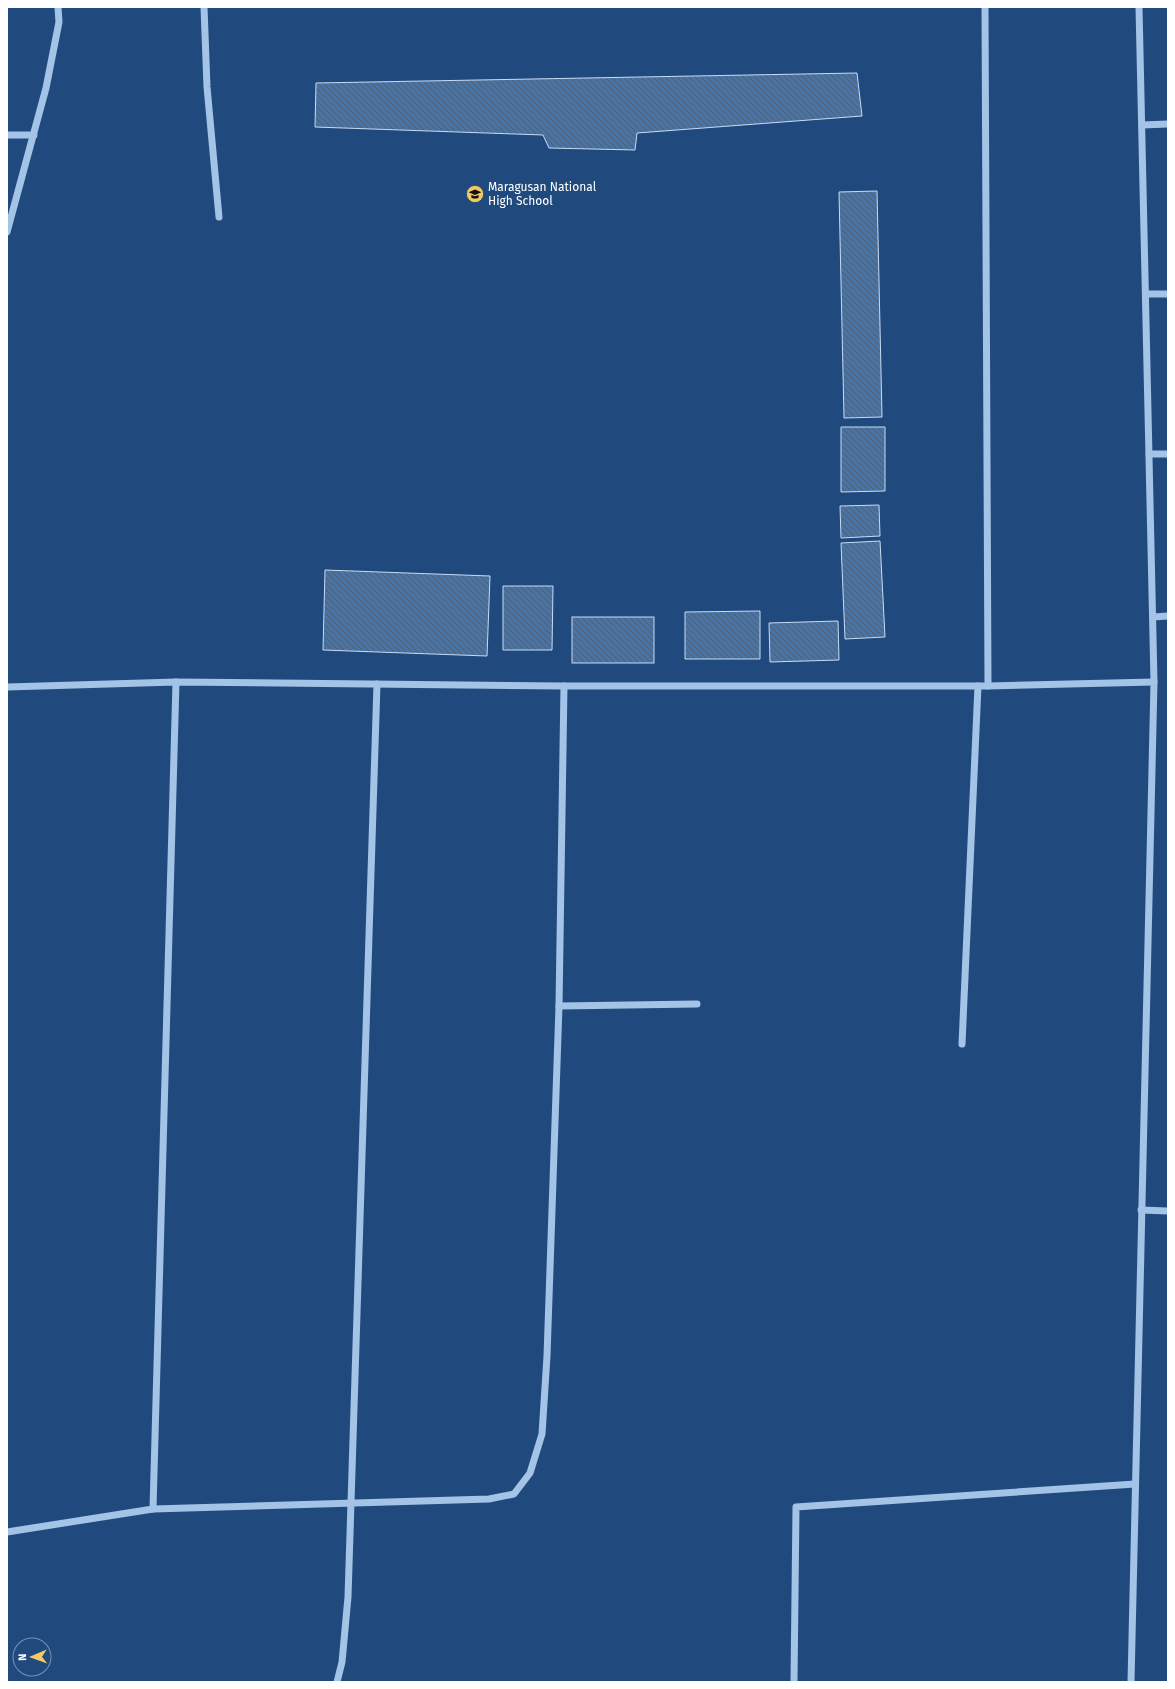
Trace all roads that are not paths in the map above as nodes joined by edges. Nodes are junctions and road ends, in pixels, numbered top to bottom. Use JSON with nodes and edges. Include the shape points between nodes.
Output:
{"nodes":[{"id":1,"x":58,"y":7,"type":"edge"},
{"id":2,"x":204,"y":7,"type":"edge"},
{"id":3,"x":985,"y":7,"type":"edge"},
{"id":4,"x":1140,"y":7,"type":"edge"},
{"id":5,"x":1168,"y":124,"type":"edge"},
{"id":6,"x":1142,"y":125,"type":"junction"},
{"id":7,"x":7,"y":135,"type":"edge"},
{"id":8,"x":34,"y":135,"type":"junction"},
{"id":9,"x":219,"y":217,"type":"dead end"},
{"id":10,"x":7,"y":232,"type":"edge"},
{"id":11,"x":1146,"y":294,"type":"junction"},
{"id":12,"x":1168,"y":294,"type":"edge"},
{"id":13,"x":1149,"y":454,"type":"junction"},
{"id":14,"x":1168,"y":454,"type":"edge"},
{"id":15,"x":1168,"y":616,"type":"edge"},
{"id":16,"x":1153,"y":617,"type":"junction"},
{"id":17,"x":176,"y":682,"type":"junction"},
{"id":18,"x":1154,"y":682,"type":"junction"},
{"id":19,"x":377,"y":684,"type":"junction"},
{"id":20,"x":564,"y":686,"type":"junction"},
{"id":21,"x":978,"y":686,"type":"junction"},
{"id":22,"x":988,"y":686,"type":"junction"},
{"id":23,"x":7,"y":687,"type":"edge"},
{"id":24,"x":697,"y":1004,"type":"dead end"},
{"id":25,"x":559,"y":1006,"type":"junction"},
{"id":26,"x":962,"y":1044,"type":"dead end"},
{"id":27,"x":1141,"y":1210,"type":"junction"},
{"id":28,"x":1168,"y":1211,"type":"edge"},
{"id":29,"x":1135,"y":1484,"type":"junction"},
{"id":30,"x":350,"y":1503,"type":"junction"},
{"id":31,"x":153,"y":1509,"type":"junction"},
{"id":32,"x":7,"y":1532,"type":"edge"},
{"id":33,"x":337,"y":1682,"type":"edge"},
{"id":34,"x":794,"y":1682,"type":"edge"},
{"id":35,"x":1131,"y":1682,"type":"edge"}],
"edges":[{"from":1,"to":8,"type":"street","via":[[59,22],[54,52]]},
{"from":2,"to":9,"type":"street","via":[[207,86]]},
{"from":3,"to":22,"type":"street"},
{"from":4,"to":6,"type":"street"},
{"from":5,"to":6,"type":"street"},
{"from":6,"to":11,"type":"street"},
{"from":7,"to":8,"type":"street"},
{"from":8,"to":10,"type":"street"},
{"from":11,"to":12,"type":"street"},
{"from":11,"to":13,"type":"street"},
{"from":13,"to":14,"type":"street"},
{"from":13,"to":16,"type":"street"},
{"from":15,"to":16,"type":"street"},
{"from":16,"to":18,"type":"street"},
{"from":17,"to":19,"type":"street"},
{"from":17,"to":23,"type":"street"},
{"from":17,"to":31,"type":"street"},
{"from":18,"to":22,"type":"street"},
{"from":18,"to":27,"type":"street"},
{"from":19,"to":20,"type":"street"},
{"from":19,"to":30,"type":"street"},
{"from":20,"to":21,"type":"street"},
{"from":20,"to":25,"type":"street"},
{"from":21,"to":22,"type":"street"},
{"from":21,"to":26,"type":"street"},
{"from":24,"to":25,"type":"street"},
{"from":25,"to":30,"type":"street","via":[[544,1410],[542,1434],[530,1473],[514,1494],[489,1499]]},
{"from":27,"to":28,"type":"street"},
{"from":27,"to":29,"type":"street"},
{"from":29,"to":34,"type":"street","via":[[796,1507]]},
{"from":29,"to":35,"type":"street"},
{"from":30,"to":31,"type":"street"},
{"from":30,"to":33,"type":"street","via":[[348,1597],[342,1662]]},
{"from":31,"to":32,"type":"street"}]}
